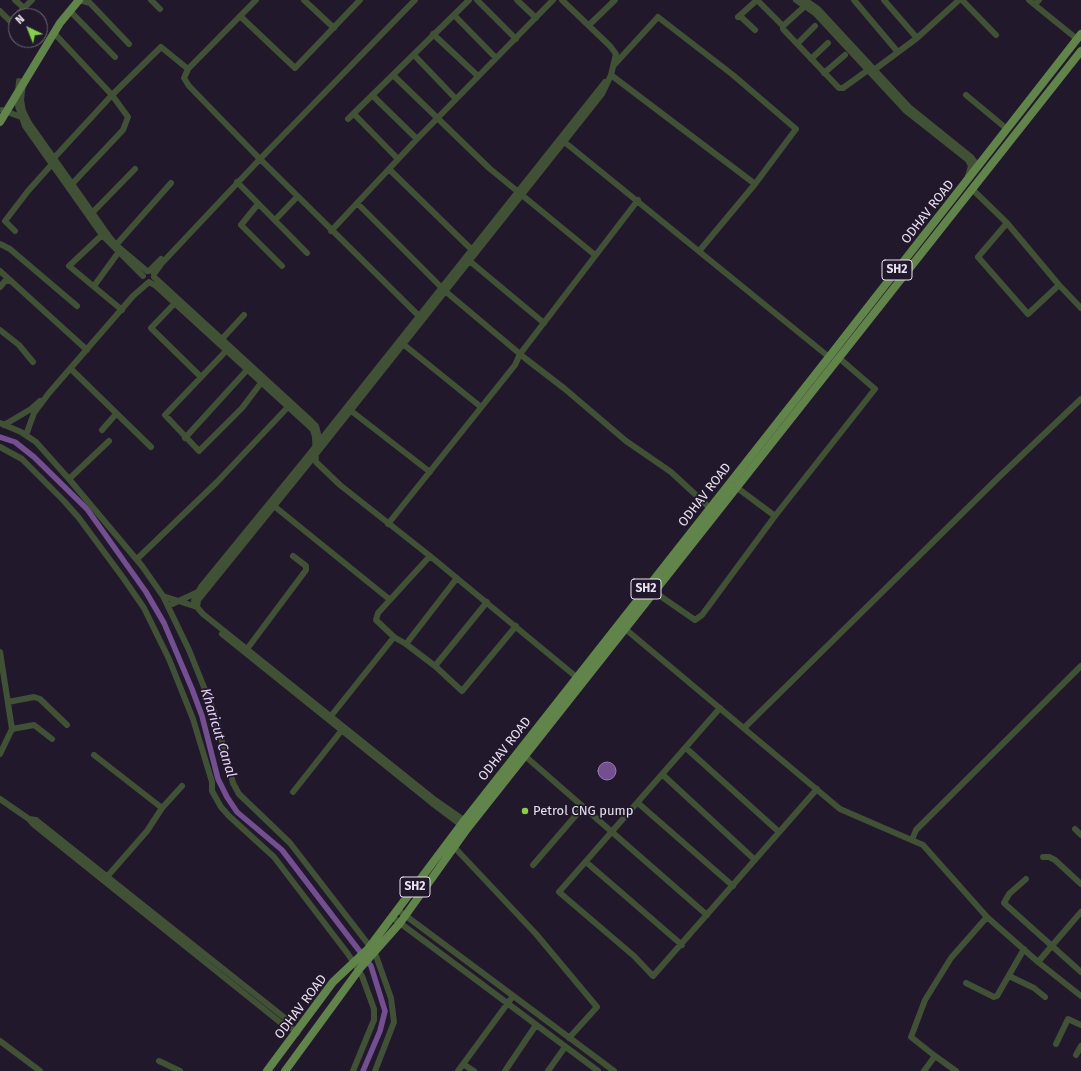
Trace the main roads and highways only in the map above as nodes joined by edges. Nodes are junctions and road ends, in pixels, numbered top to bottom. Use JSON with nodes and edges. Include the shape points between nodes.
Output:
{"nodes":[{"id":1,"x":73,"y":0,"type":"edge"},
{"id":2,"x":79,"y":0,"type":"edge"},
{"id":3,"x":1079,"y":36,"type":"edge"},
{"id":4,"x":1079,"y":57,"type":"edge"},
{"id":5,"x":21,"y":82,"type":"junction"},
{"id":6,"x":2,"y":114,"type":"edge"},
{"id":7,"x":982,"y":169,"type":"junction"},
{"id":8,"x":965,"y":183,"type":"junction"},
{"id":9,"x":972,"y":189,"type":"junction"},
{"id":10,"x":622,"y":626,"type":"junction"},
{"id":11,"x":580,"y":679,"type":"junction"},
{"id":12,"x":466,"y":825,"type":"junction"},
{"id":13,"x":358,"y":966,"type":"junction"},
{"id":14,"x":267,"y":1071,"type":"edge"},
{"id":15,"x":285,"y":1071,"type":"edge"}],
"edges":[{"from":1,"to":5,"type":"main road","via":[[57,21]]},
{"from":2,"to":5,"type":"main road"},
{"from":3,"to":7,"type":"main road","number":"SH2","via":[[1007,129]]},
{"from":4,"to":7,"type":"main road","number":"SH2"},
{"from":5,"to":6,"type":"main road"},
{"from":5,"to":6,"type":"main road","via":[[18,92]]},
{"from":7,"to":8,"type":"main road","number":"SH2"},
{"from":7,"to":9,"type":"main road","number":"SH2"},
{"from":8,"to":9,"type":"main road"},
{"from":8,"to":10,"type":"main road","name":"ODHAV ROAD","number":"SH2","via":[[710,508]]},
{"from":9,"to":10,"type":"main road","name":"ODHAV ROAD","number":"SH2","via":[[653,591]]},
{"from":10,"to":11,"type":"main road","name":"ODHAV ROAD","number":"SH2"},
{"from":11,"to":12,"type":"main road","name":"ODHAV ROAD","number":"SH2"},
{"from":11,"to":12,"type":"main road","name":"ODHAV ROAD","number":"SH2","via":[[525,756]]},
{"from":12,"to":13,"type":"main road","name":"ODHAV ROAD","number":"SH2","via":[[392,917]]},
{"from":12,"to":13,"type":"main road","name":"ODHAV ROAD","number":"SH2","via":[[455,848],[400,923],[375,953]]},
{"from":13,"to":14,"type":"main road","name":"ODHAV ROAD","number":"SH2","via":[[333,982]]},
{"from":13,"to":15,"type":"main road","name":"ODHAV ROAD","number":"SH2"}]}
